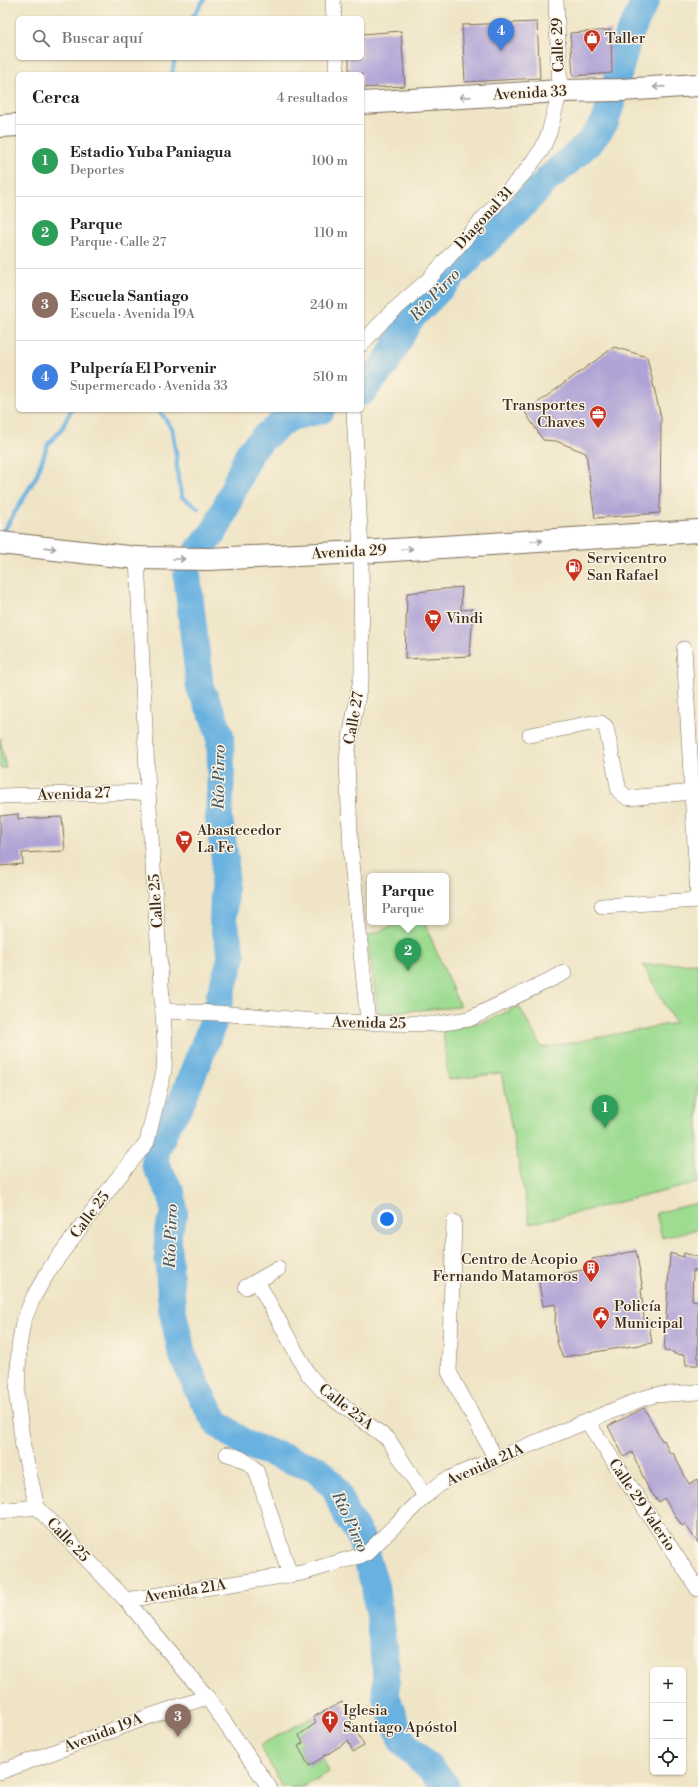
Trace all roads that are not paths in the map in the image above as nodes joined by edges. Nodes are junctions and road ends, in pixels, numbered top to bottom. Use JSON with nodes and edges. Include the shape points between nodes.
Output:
{"nodes":[{"id":1,"x":333,"y":0,"type":"edge"},
{"id":2,"x":556,"y":0,"type":"edge"},
{"id":3,"x":334,"y":16,"type":"edge"},
{"id":4,"x":336,"y":60,"type":"edge"},
{"id":5,"x":337,"y":72,"type":"edge"},
{"id":6,"x":698,"y":85,"type":"edge"},
{"id":7,"x":560,"y":91,"type":"junction"},
{"id":8,"x":364,"y":103,"type":"edge"},
{"id":9,"x":16,"y":125,"type":"edge"},
{"id":10,"x":0,"y":126,"type":"edge"},
{"id":11,"x":364,"y":342,"type":"edge"},
{"id":12,"x":354,"y":412,"type":"edge"},
{"id":13,"x":698,"y":531,"type":"edge"},
{"id":14,"x":6,"y":543,"type":"edge"},
{"id":15,"x":361,"y":552,"type":"junction"},
{"id":16,"x":138,"y":558,"type":"junction"},
{"id":17,"x":684,"y":649,"type":"dead end"},
{"id":18,"x":530,"y":735,"type":"dead end"},
{"id":19,"x":148,"y":792,"type":"junction"},
{"id":20,"x":692,"y":792,"type":"junction"},
{"id":21,"x":0,"y":796,"type":"edge"},
{"id":22,"x":698,"y":897,"type":"edge"},
{"id":23,"x":698,"y":900,"type":"edge"},
{"id":24,"x":602,"y":906,"type":"dead end"},
{"id":25,"x":564,"y":973,"type":"dead end"},
{"id":26,"x":163,"y":1011,"type":"junction"},
{"id":27,"x":368,"y":1022,"type":"junction"},
{"id":28,"x":454,"y":1222,"type":"dead end"},
{"id":29,"x":278,"y":1269,"type":"dead end"},
{"id":30,"x":698,"y":1392,"type":"edge"},
{"id":31,"x":587,"y":1421,"type":"junction"},
{"id":32,"x":227,"y":1454,"type":"dead end"},
{"id":33,"x":496,"y":1459,"type":"junction"},
{"id":34,"x":425,"y":1496,"type":"junction"},
{"id":35,"x":37,"y":1507,"type":"junction"},
{"id":36,"x":0,"y":1511,"type":"edge"},
{"id":37,"x":290,"y":1575,"type":"junction"},
{"id":38,"x":698,"y":1589,"type":"edge"},
{"id":39,"x":126,"y":1600,"type":"junction"},
{"id":40,"x":207,"y":1697,"type":"junction"},
{"id":41,"x":0,"y":1772,"type":"edge"},
{"id":42,"x":269,"y":1787,"type":"edge"}],
"edges":[{"from":1,"to":3,"type":"street"},
{"from":2,"to":7,"type":"street","name":"Calle 29"},
{"from":4,"to":5,"type":"street"},
{"from":6,"to":7,"type":"main road","name":"Avenida 33","one_way":true},
{"from":7,"to":8,"type":"main road","name":"Avenida 33","one_way":true},
{"from":7,"to":11,"type":"street","name":"Diagonal 31","via":[[549,133],[542,149],[526,171],[426,281],[385,318]]},
{"from":9,"to":10,"type":"main road"},
{"from":12,"to":15,"type":"street","name":"Calle 27"},
{"from":15,"to":13,"type":"main road","name":"Avenida 29","one_way":true},
{"from":14,"to":16,"type":"main road","name":"Avenida 29","one_way":true},
{"from":16,"to":15,"type":"main road","name":"Avenida 29","one_way":true,"via":[[209,559]]},
{"from":15,"to":27,"type":"street","name":"Calle 27","via":[[362,673],[347,763],[351,852]]},
{"from":16,"to":19,"type":"street","name":"Calle 25"},
{"from":17,"to":20,"type":"street"},
{"from":18,"to":20,"type":"street","via":[[601,723],[606,727],[619,791],[623,795],[628,798]]},
{"from":19,"to":21,"type":"street","name":"Avenida 27"},
{"from":19,"to":26,"type":"street","name":"Calle 25"},
{"from":20,"to":22,"type":"street"},
{"from":23,"to":24,"type":"street"},
{"from":25,"to":27,"type":"street","name":"Avenida 25","via":[[469,1019],[437,1024]]},
{"from":26,"to":27,"type":"street","name":"Avenida 25","via":[[326,1022]]},
{"from":26,"to":35,"type":"street","name":"Calle 25","via":[[164,1071],[147,1142],[51,1267],[23,1322],[19,1347],[18,1397],[23,1447]]},
{"from":28,"to":33,"type":"street","via":[[449,1372]]},
{"from":29,"to":34,"type":"street","name":"Calle 25A","via":[[252,1284],[308,1374],[324,1392],[388,1439]]},
{"from":30,"to":31,"type":"street","name":"Avenida 21A","via":[[655,1395]]},
{"from":31,"to":33,"type":"street","name":"Avenida 21A"},
{"from":31,"to":38,"type":"street","name":"Calle 29 Valerio"},
{"from":32,"to":37,"type":"street","via":[[244,1460],[256,1470]]},
{"from":33,"to":34,"type":"street","name":"Avenida 21A","via":[[444,1481]]},
{"from":34,"to":37,"type":"street","name":"Avenida 21A","via":[[366,1554]]},
{"from":35,"to":36,"type":"street"},
{"from":35,"to":39,"type":"street","name":"Calle 25"},
{"from":37,"to":39,"type":"street","name":"Avenida 21A"},
{"from":39,"to":40,"type":"street","name":"Calle 25"},
{"from":40,"to":41,"type":"street","name":"Avenida 19A"},
{"from":40,"to":42,"type":"street","name":"Calle 25"}]}
